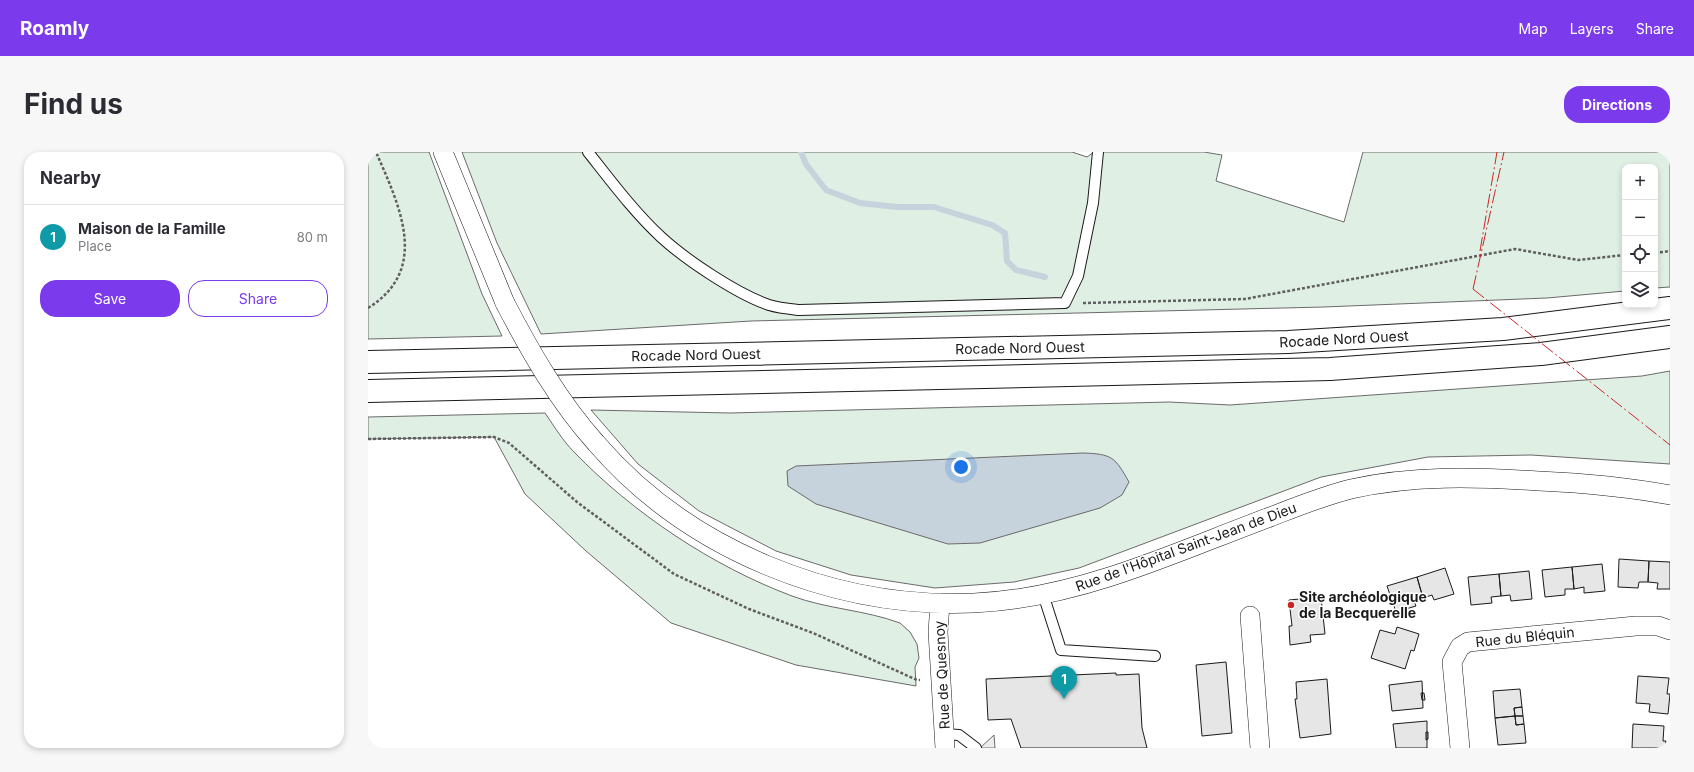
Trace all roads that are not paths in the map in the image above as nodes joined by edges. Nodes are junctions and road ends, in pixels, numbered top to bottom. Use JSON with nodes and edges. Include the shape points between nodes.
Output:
{"nodes":[{"id":1,"x":443,"y":152,"type":"edge"},
{"id":2,"x":588,"y":152,"type":"edge"},
{"id":3,"x":1098,"y":152,"type":"edge"},
{"id":4,"x":1670,"y":308,"type":"edge"},
{"id":5,"x":1670,"y":338,"type":"edge"},
{"id":6,"x":368,"y":362,"type":"edge"},
{"id":7,"x":368,"y":391,"type":"edge"},
{"id":8,"x":1670,"y":495,"type":"edge"},
{"id":9,"x":1043,"y":594,"type":"junction"},
{"id":10,"x":940,"y":603,"type":"junction"},
{"id":11,"x":1250,"y":616,"type":"dead end"},
{"id":12,"x":1670,"y":630,"type":"edge"},
{"id":13,"x":1155,"y":656,"type":"dead end"},
{"id":14,"x":945,"y":741,"type":"edge"},
{"id":15,"x":976,"y":748,"type":"edge"},
{"id":16,"x":1260,"y":748,"type":"edge"},
{"id":17,"x":1460,"y":748,"type":"edge"}],
"edges":[{"from":1,"to":10,"type":"street","name":"Rue de l'Hôpital Saint-Jean de Dieu","bridge":true,"via":[[504,303],[557,392],[596,443],[619,468],[651,496],[707,535],[790,575],[879,597]]},
{"from":2,"to":3,"type":"lane","via":[[637,212],[685,257],[740,291],[770,305],[799,310],[1065,303],[1078,276],[1093,203]]},
{"from":4,"to":6,"type":"highway","name":"Rocade Nord Ouest","via":[[1490,330],[1288,342]]},
{"from":5,"to":7,"type":"highway","name":"Rocade Nord Ouest","via":[[1534,355],[1330,369]]},
{"from":8,"to":9,"type":"street","name":"Rue de l'Hôpital Saint-Jean de Dieu","via":[[1588,484],[1485,478],[1441,478],[1384,483],[1331,494],[1110,577]]},
{"from":9,"to":10,"type":"street","name":"Rue de l'Hôpital Saint-Jean de Dieu","via":[[973,603]]},
{"from":9,"to":13,"type":"lane","via":[[1061,650]]},
{"from":10,"to":14,"type":"street","name":"Rue de Quesnoy","via":[[938,632]]},
{"from":11,"to":16,"type":"street"},
{"from":12,"to":17,"type":"street","name":"Rue du Bléquin","via":[[1658,626],[1636,626],[1464,644],[1452,662]]},
{"from":14,"to":15,"type":"lane","via":[[959,735]]}]}
